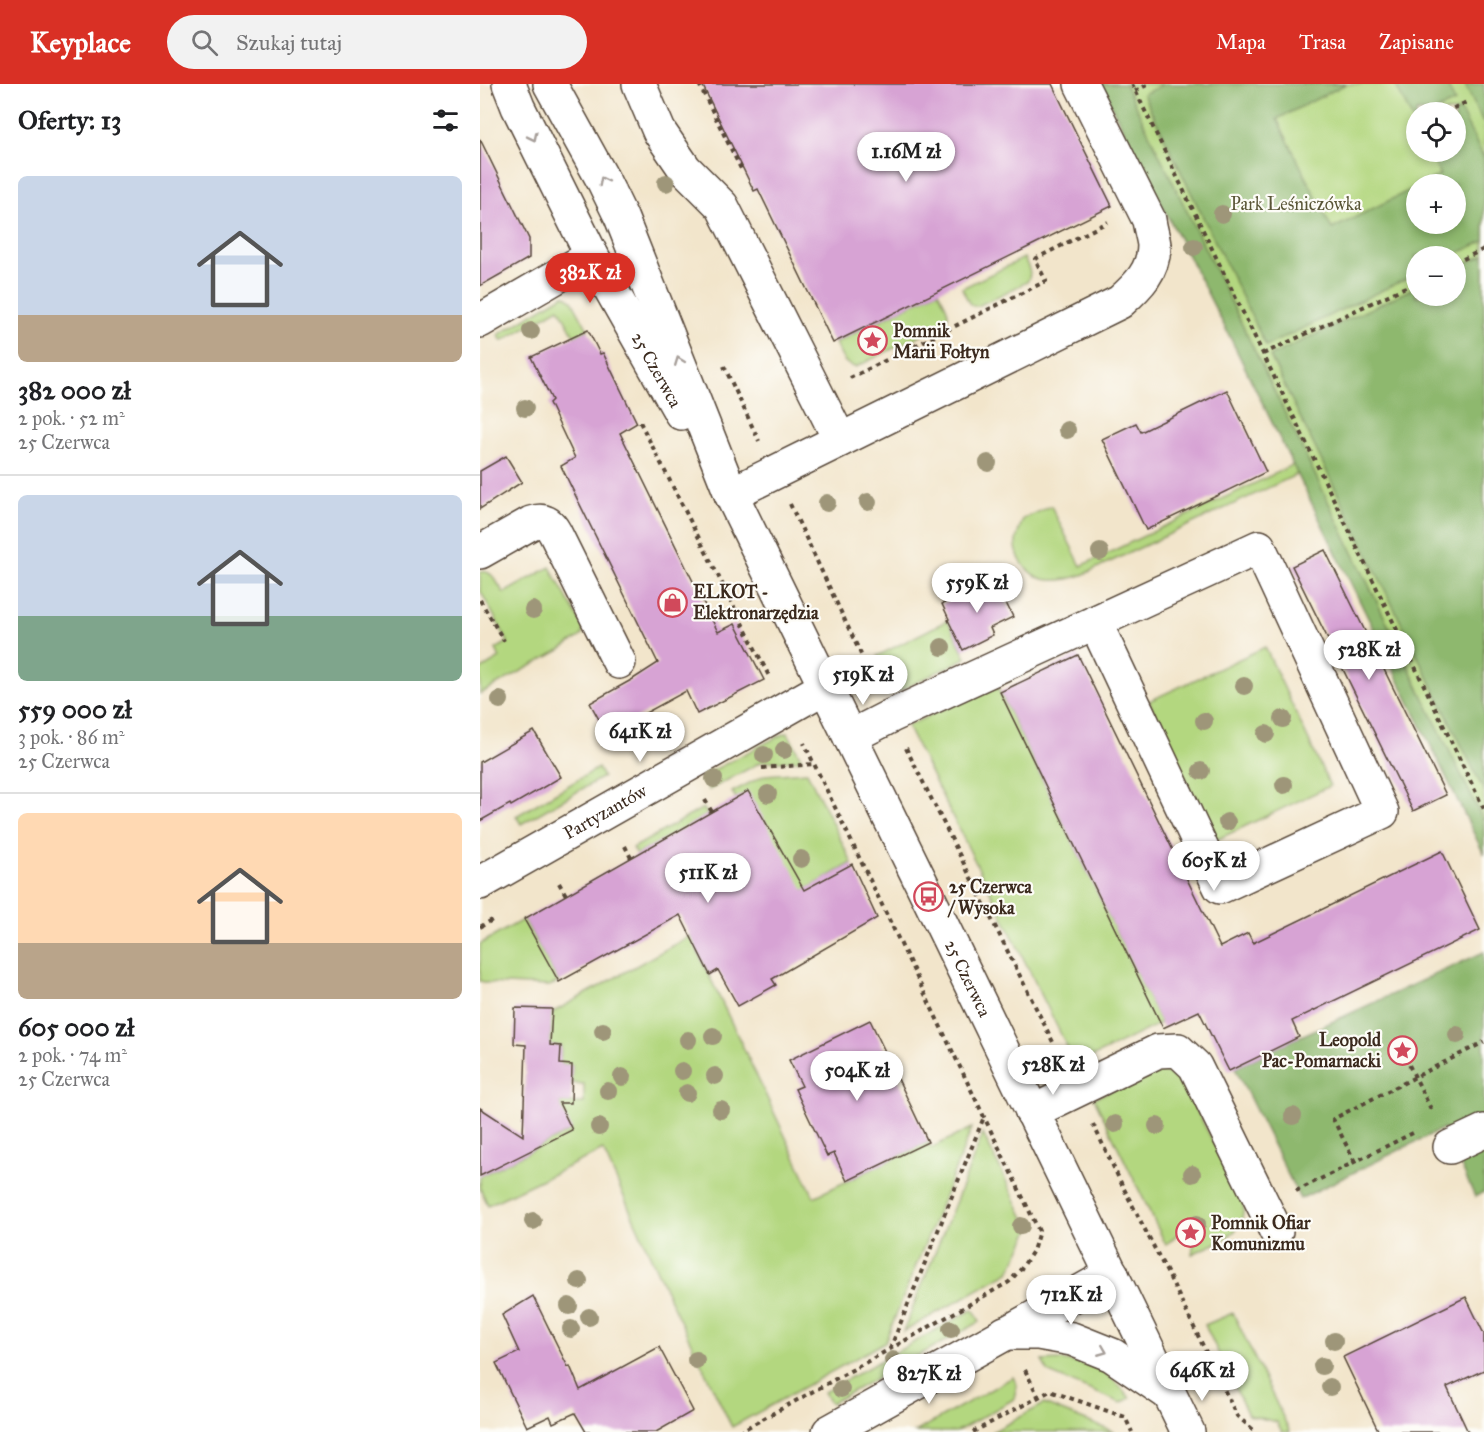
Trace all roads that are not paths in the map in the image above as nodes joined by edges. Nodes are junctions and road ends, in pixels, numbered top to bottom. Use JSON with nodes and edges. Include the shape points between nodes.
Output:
{"nodes":[{"id":1,"x":509,"y":84,"type":"edge"},
{"id":2,"x":550,"y":84,"type":"edge"},
{"id":3,"x":639,"y":84,"type":"edge"},
{"id":4,"x":1081,"y":84,"type":"edge"},
{"id":5,"x":592,"y":256,"type":"junction"},
{"id":6,"x":480,"y":321,"type":"edge"},
{"id":7,"x":840,"y":440,"type":"junction"},
{"id":8,"x":731,"y":494,"type":"junction"},
{"id":9,"x":480,"y":552,"type":"edge"},
{"id":10,"x":1095,"y":622,"type":"junction"},
{"id":11,"x":619,"y":662,"type":"dead end"},
{"id":12,"x":825,"y":687,"type":"junction"},
{"id":13,"x":850,"y":737,"type":"junction"},
{"id":14,"x":480,"y":883,"type":"edge"},
{"id":15,"x":1032,"y":1112,"type":"junction"},
{"id":16,"x":1484,"y":1131,"type":"edge"},
{"id":17,"x":1444,"y":1134,"type":"road end"},
{"id":18,"x":1276,"y":1231,"type":"dead end"},
{"id":19,"x":1112,"y":1274,"type":"junction"},
{"id":20,"x":1005,"y":1333,"type":"junction"},
{"id":21,"x":1169,"y":1394,"type":"junction"},
{"id":22,"x":829,"y":1432,"type":"edge"},
{"id":23,"x":1188,"y":1432,"type":"edge"}],
"edges":[{"from":1,"to":5,"type":"street","name":"25 Czerwca","one_way":true},
{"from":8,"to":2,"type":"street","name":"25 Czerwca","one_way":true,"via":[[621,217]]},
{"from":3,"to":7,"type":"street","via":[[659,131],[684,169],[722,206]]},
{"from":4,"to":7,"type":"street","via":[[1149,220],[1154,245],[1149,269],[1138,286],[1120,302]]},
{"from":5,"to":6,"type":"street"},
{"from":5,"to":8,"type":"street","name":"25 Czerwca"},
{"from":7,"to":8,"type":"street"},
{"from":8,"to":12,"type":"street","name":"25 Czerwca"},
{"from":9,"to":11,"type":"street","via":[[531,523],[549,524]]},
{"from":10,"to":10,"type":"street","via":[[1259,547],[1382,812],[1220,887]]},
{"from":10,"to":13,"type":"street"},
{"from":12,"to":13,"type":"street","name":"25 Czerwca"},
{"from":12,"to":14,"type":"street","name":"Partyzantów"},
{"from":13,"to":15,"type":"street","name":"25 Czerwca"},
{"from":15,"to":18,"type":"street","via":[[1158,1052],[1178,1050],[1195,1066]]},
{"from":15,"to":19,"type":"street","name":"25 Czerwca"},
{"from":16,"to":17,"type":"street"},
{"from":19,"to":20,"type":"street"},
{"from":19,"to":21,"type":"street","name":"25 Czerwca"},
{"from":20,"to":21,"type":"street","one_way":true,"via":[[1072,1339],[1112,1355]]},
{"from":20,"to":22,"type":"street"},
{"from":21,"to":23,"type":"street","name":"25 Czerwca"}]}
